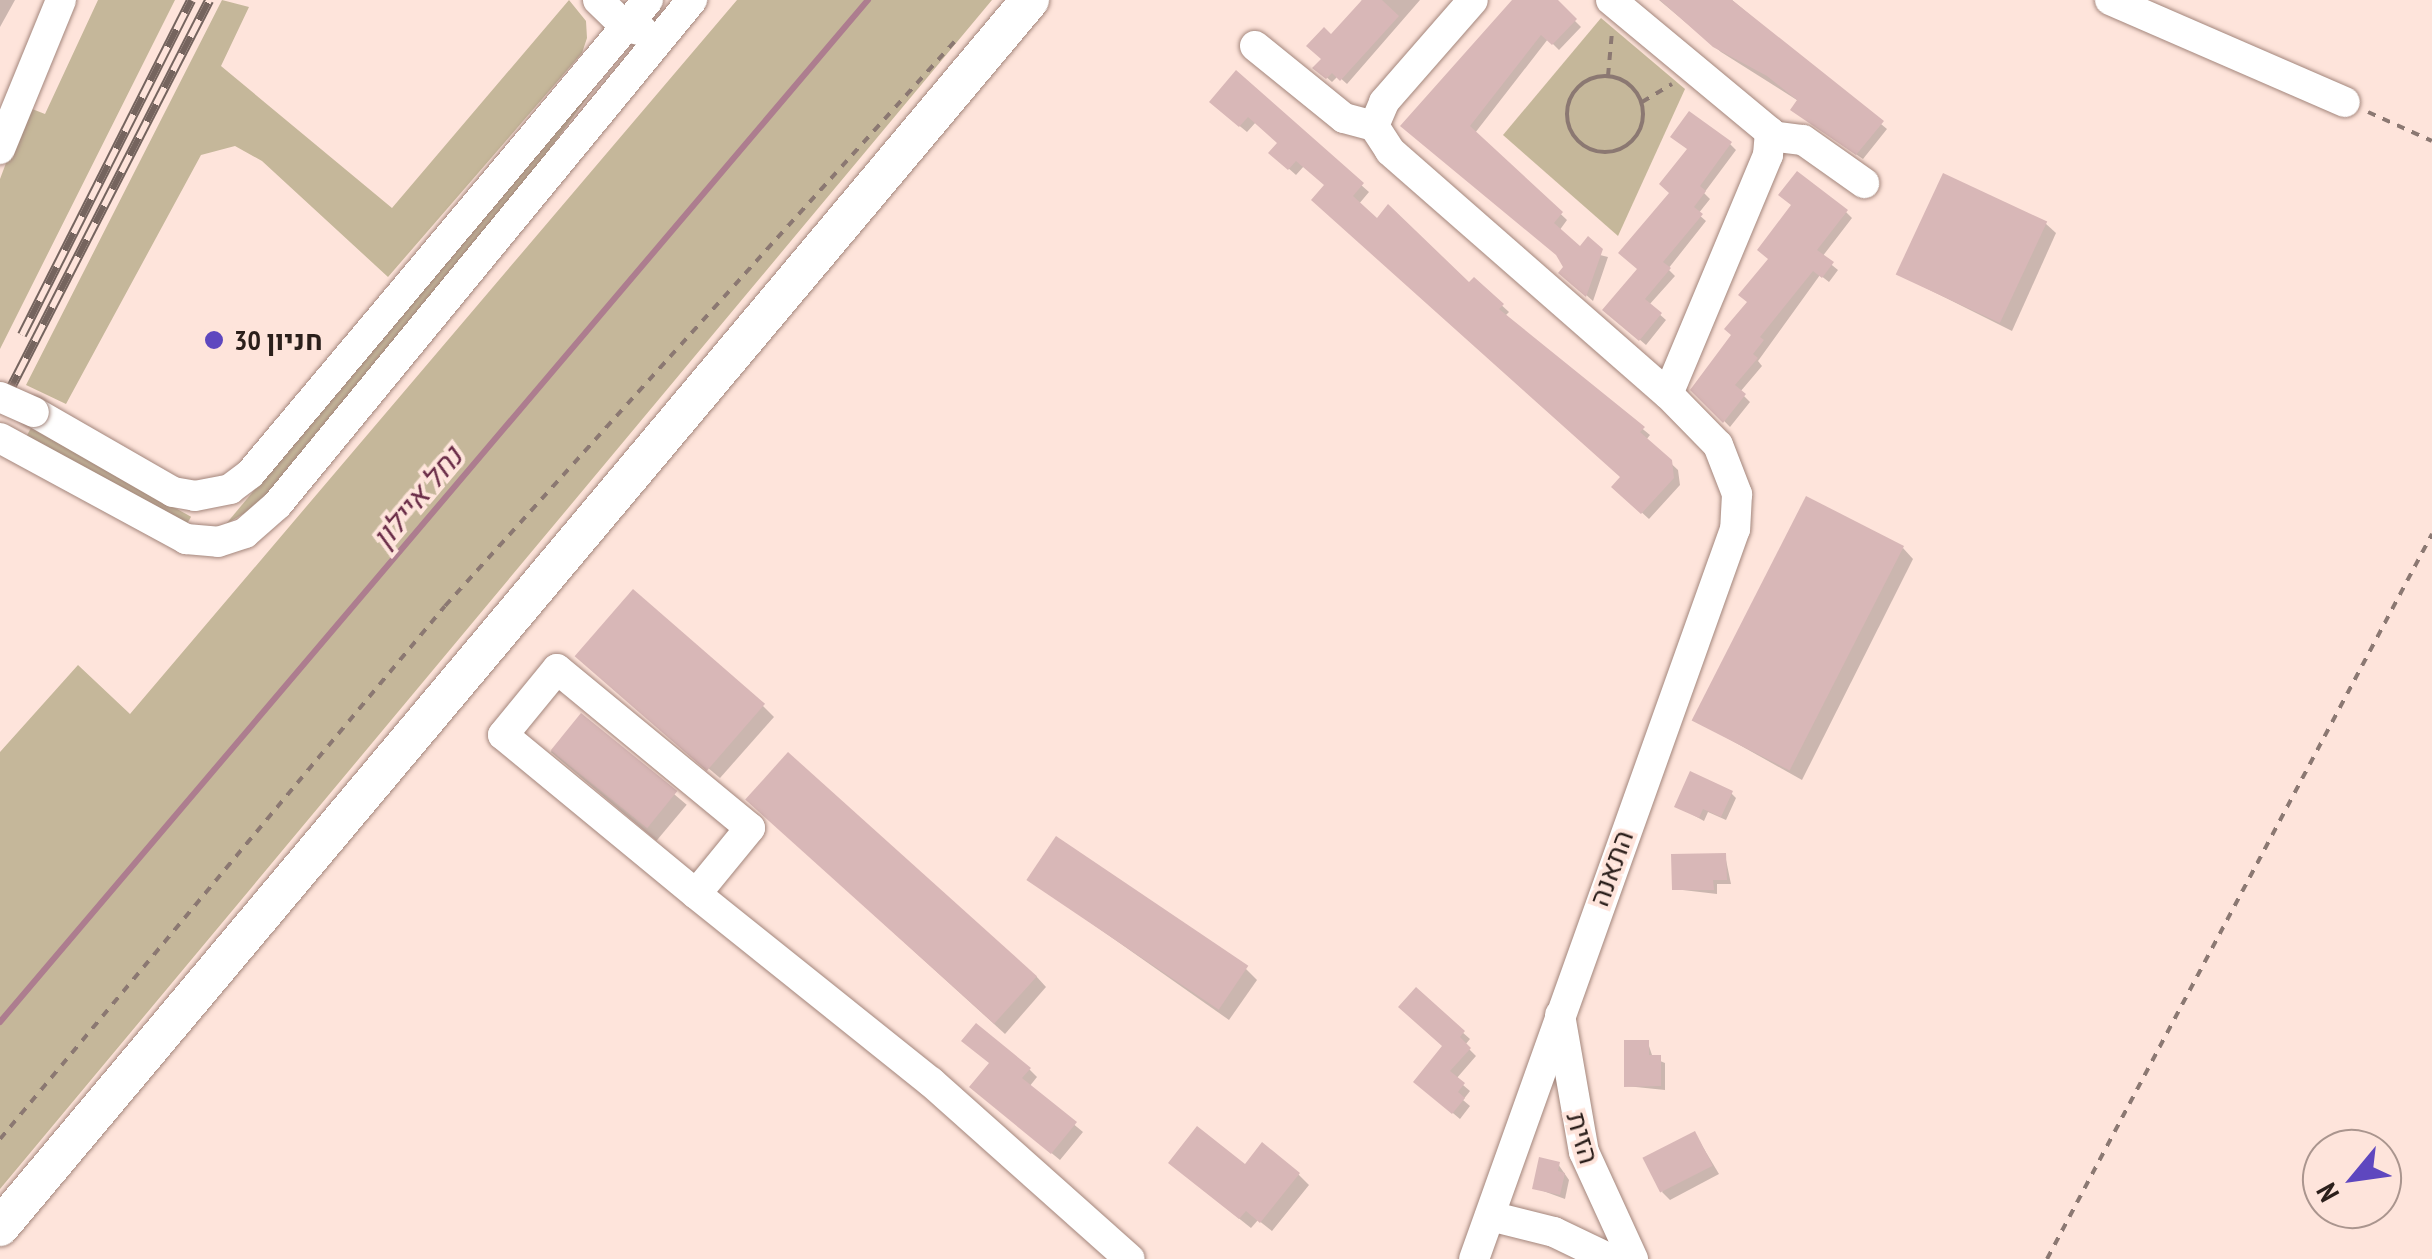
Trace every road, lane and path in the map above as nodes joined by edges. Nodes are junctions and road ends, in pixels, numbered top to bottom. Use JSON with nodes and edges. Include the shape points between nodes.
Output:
{"nodes":[{"id":1,"x":61,"y":0,"type":"edge"},
{"id":2,"x":598,"y":0,"type":"edge"},
{"id":3,"x":692,"y":0,"type":"edge"},
{"id":4,"x":1030,"y":0,"type":"edge"},
{"id":5,"x":1474,"y":0,"type":"edge"},
{"id":6,"x":2110,"y":0,"type":"edge"},
{"id":7,"x":1612,"y":1,"type":"edge"},
{"id":8,"x":639,"y":8,"type":"edge"},
{"id":9,"x":965,"y":30,"type":"dead end"},
{"id":10,"x":663,"y":35,"type":"junction"},
{"id":11,"x":1255,"y":46,"type":"dead end"},
{"id":12,"x":1697,"y":68,"type":"junction"},
{"id":13,"x":1608,"y":76,"type":"junction"},
{"id":14,"x":1642,"y":102,"type":"junction"},
{"id":15,"x":2346,"y":102,"type":"joint"},
{"id":16,"x":1374,"y":126,"type":"junction"},
{"id":17,"x":1770,"y":136,"type":"junction"},
{"id":18,"x":2432,"y":141,"type":"edge"},
{"id":19,"x":0,"y":149,"type":"edge"},
{"id":20,"x":1864,"y":183,"type":"dead end"},
{"id":21,"x":1668,"y":394,"type":"junction"},
{"id":22,"x":0,"y":398,"type":"edge"},
{"id":23,"x":10,"y":442,"type":"edge"},
{"id":24,"x":2432,"y":534,"type":"edge"},
{"id":25,"x":696,"y":894,"type":"junction"},
{"id":26,"x":1560,"y":1010,"type":"junction"},
{"id":27,"x":0,"y":1140,"type":"edge"},
{"id":28,"x":1490,"y":1216,"type":"junction"},
{"id":29,"x":0,"y":1227,"type":"edge"},
{"id":30,"x":1130,"y":1259,"type":"edge"},
{"id":31,"x":1474,"y":1259,"type":"edge"},
{"id":32,"x":1610,"y":1259,"type":"edge"},
{"id":33,"x":1633,"y":1259,"type":"edge"},
{"id":34,"x":2047,"y":1259,"type":"edge"}],
"edges":[{"from":1,"to":19,"type":"street"},
{"from":2,"to":8,"type":"street"},
{"from":3,"to":10,"type":"street"},
{"from":4,"to":29,"type":"main road"},
{"from":5,"to":16,"type":"street","via":[[1384,102]]},
{"from":6,"to":15,"type":"street"},
{"from":7,"to":12,"type":"street"},
{"from":7,"to":13,"type":"path"},
{"from":8,"to":10,"type":"street"},
{"from":8,"to":22,"type":"street","bridge":true,"via":[[250,474],[230,488],[195,496],[172,492]]},
{"from":9,"to":27,"type":"path","via":[[444,606]]},
{"from":10,"to":23,"type":"street","via":[[277,505],[245,533],[218,542],[186,539]]},
{"from":11,"to":16,"type":"street","via":[[1344,118]]},
{"from":12,"to":14,"type":"path"},
{"from":12,"to":17,"type":"street","via":[[1766,123]]},
{"from":13,"to":14,"type":"path","via":[[1627,82]]},
{"from":13,"to":14,"type":"path","via":[[1590,78],[1571,96],[1567,121],[1580,143],[1602,152],[1626,146],[1641,127]]},
{"from":15,"to":18,"type":"path"},
{"from":16,"to":21,"type":"street","via":[[1390,151]]},
{"from":17,"to":20,"type":"street","via":[[1803,140]]},
{"from":17,"to":21,"type":"street","via":[[1768,155]]},
{"from":21,"to":26,"type":"street","name":"התאנה","via":[[1710,435],[1733,476],[1735,529]]},
{"from":24,"to":34,"type":"path"},
{"from":25,"to":25,"type":"street","via":[[750,828],[557,669],[503,735]]},
{"from":25,"to":30,"type":"street","via":[[931,1082]]},
{"from":26,"to":28,"type":"street","name":"התאנה"},
{"from":26,"to":33,"type":"street","name":"הזית","via":[[1584,1152]]},
{"from":28,"to":31,"type":"street","name":"התאנה"},
{"from":28,"to":32,"type":"street","via":[[1554,1232]]}]}
